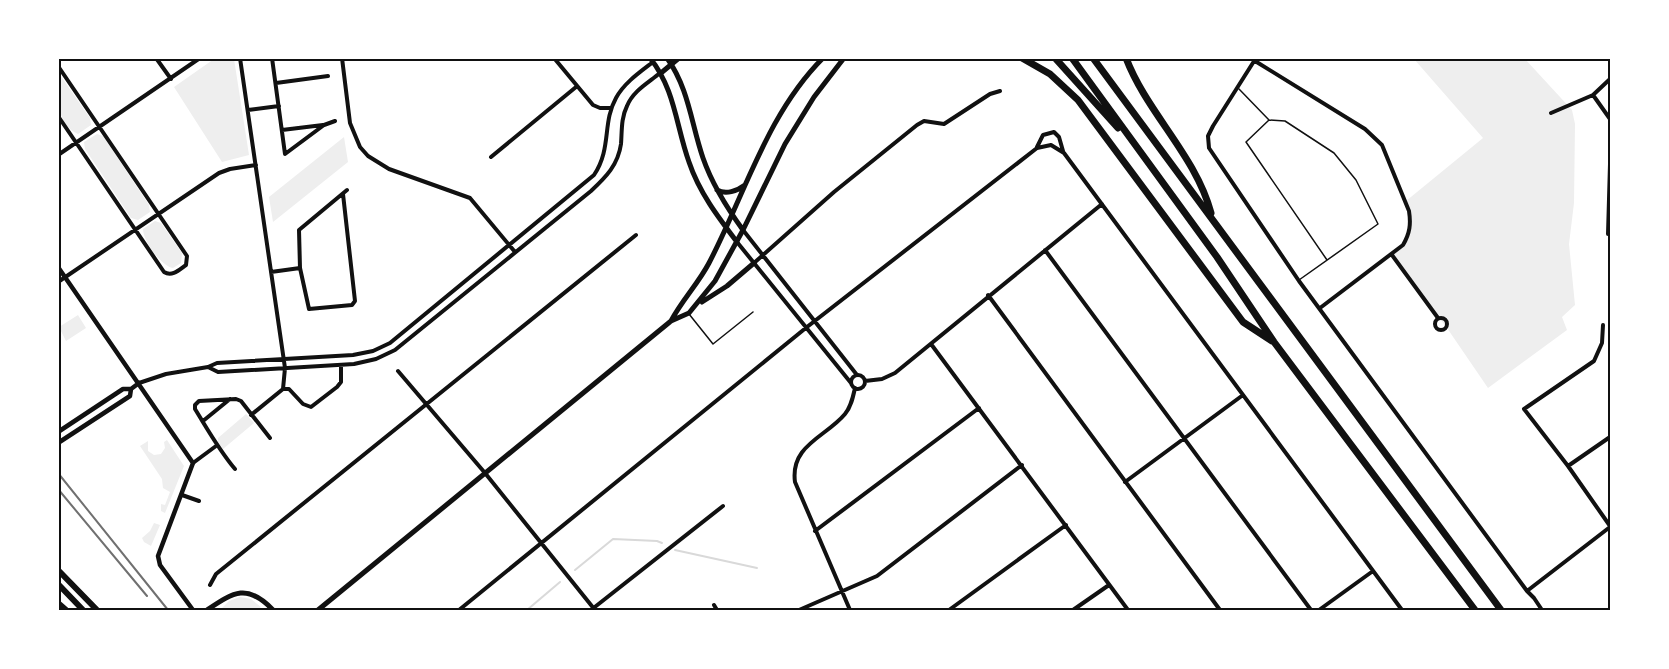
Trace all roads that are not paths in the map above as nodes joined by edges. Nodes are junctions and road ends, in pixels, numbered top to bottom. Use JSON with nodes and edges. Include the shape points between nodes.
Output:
{"nodes":[{"id":1,"x":156,"y":58,"type":"edge"},
{"id":2,"x":201,"y":58,"type":"edge"},
{"id":3,"x":240,"y":58,"type":"edge"},
{"id":4,"x":272,"y":58,"type":"edge"},
{"id":5,"x":342,"y":58,"type":"edge"},
{"id":6,"x":554,"y":58,"type":"edge"},
{"id":7,"x":667,"y":58,"type":"edge"},
{"id":8,"x":679,"y":58,"type":"edge"},
{"id":9,"x":823,"y":58,"type":"edge"},
{"id":10,"x":844,"y":58,"type":"edge"},
{"id":11,"x":1022,"y":58,"type":"edge"},
{"id":12,"x":1055,"y":58,"type":"edge"},
{"id":13,"x":1072,"y":58,"type":"edge"},
{"id":14,"x":1093,"y":58,"type":"edge"},
{"id":15,"x":1126,"y":58,"type":"edge"},
{"id":16,"x":653,"y":60,"type":"edge"},
{"id":17,"x":1256,"y":60,"type":"edge"},
{"id":18,"x":671,"y":64,"type":"junction"},
{"id":19,"x":58,"y":66,"type":"edge"},
{"id":20,"x":661,"y":72,"type":"junction"},
{"id":21,"x":328,"y":76,"type":"dead end"},
{"id":22,"x":171,"y":79,"type":"junction"},
{"id":23,"x":1611,"y":79,"type":"edge"},
{"id":24,"x":276,"y":83,"type":"junction"},
{"id":25,"x":576,"y":87,"type":"junction"},
{"id":26,"x":1238,"y":88,"type":"junction"},
{"id":27,"x":1000,"y":91,"type":"dead end"},
{"id":28,"x":1593,"y":94,"type":"junction"},
{"id":29,"x":279,"y":106,"type":"junction"},
{"id":30,"x":611,"y":108,"type":"junction"},
{"id":31,"x":248,"y":110,"type":"junction"},
{"id":32,"x":1551,"y":113,"type":"dead end"},
{"id":33,"x":58,"y":116,"type":"edge"},
{"id":34,"x":1611,"y":119,"type":"edge"},
{"id":35,"x":1269,"y":120,"type":"junction"},
{"id":36,"x":335,"y":121,"type":"dead end"},
{"id":37,"x":324,"y":125,"type":"junction"},
{"id":38,"x":100,"y":127,"type":"junction"},
{"id":39,"x":282,"y":130,"type":"junction"},
{"id":40,"x":77,"y":143,"type":"junction"},
{"id":41,"x":1037,"y":148,"type":"junction"},
{"id":42,"x":1137,"y":148,"type":"junction"},
{"id":43,"x":1064,"y":153,"type":"junction"},
{"id":44,"x":58,"y":155,"type":"edge"},
{"id":45,"x":491,"y":157,"type":"dead end"},
{"id":46,"x":1611,"y":164,"type":"edge"},
{"id":47,"x":256,"y":165,"type":"junction"},
{"id":48,"x":746,"y":184,"type":"junction"},
{"id":49,"x":717,"y":189,"type":"junction"},
{"id":50,"x":347,"y":190,"type":"dead end"},
{"id":51,"x":343,"y":194,"type":"junction"},
{"id":52,"x":1102,"y":204,"type":"junction"},
{"id":53,"x":159,"y":213,"type":"junction"},
{"id":54,"x":732,"y":215,"type":"junction"},
{"id":55,"x":1213,"y":219,"type":"junction"},
{"id":56,"x":726,"y":228,"type":"junction"},
{"id":57,"x":135,"y":230,"type":"junction"},
{"id":58,"x":743,"y":230,"type":"junction"},
{"id":59,"x":1608,"y":234,"type":"dead end"},
{"id":60,"x":636,"y":235,"type":"dead end"},
{"id":61,"x":737,"y":242,"type":"junction"},
{"id":62,"x":509,"y":245,"type":"junction"},
{"id":63,"x":1045,"y":250,"type":"junction"},
{"id":64,"x":515,"y":252,"type":"junction"},
{"id":65,"x":764,"y":255,"type":"junction"},
{"id":66,"x":1392,"y":255,"type":"junction"},
{"id":67,"x":1327,"y":260,"type":"junction"},
{"id":68,"x":754,"y":263,"type":"junction"},
{"id":69,"x":58,"y":267,"type":"edge"},
{"id":70,"x":300,"y":268,"type":"junction"},
{"id":71,"x":271,"y":272,"type":"junction"},
{"id":72,"x":65,"y":277,"type":"junction"},
{"id":73,"x":1299,"y":280,"type":"junction"},
{"id":74,"x":58,"y":282,"type":"edge"},
{"id":75,"x":988,"y":295,"type":"junction"},
{"id":76,"x":698,"y":304,"type":"junction"},
{"id":77,"x":1320,"y":308,"type":"junction"},
{"id":78,"x":753,"y":312,"type":"dead end"},
{"id":79,"x":689,"y":313,"type":"junction"},
{"id":80,"x":1438,"y":318,"type":"dead end"},
{"id":81,"x":814,"y":320,"type":"junction"},
{"id":82,"x":671,"y":321,"type":"junction"},
{"id":83,"x":1603,"y":325,"type":"dead end"},
{"id":84,"x":807,"y":327,"type":"junction"},
{"id":85,"x":1274,"y":342,"type":"junction"},
{"id":86,"x":931,"y":344,"type":"junction"},
{"id":87,"x":284,"y":360,"type":"junction"},
{"id":88,"x":341,"y":365,"type":"junction"},
{"id":89,"x":208,"y":367,"type":"junction"},
{"id":90,"x":285,"y":369,"type":"junction"},
{"id":91,"x":398,"y":371,"type":"dead end"},
{"id":92,"x":857,"y":375,"type":"junction"},
{"id":93,"x":865,"y":381,"type":"junction"},
{"id":94,"x":139,"y":383,"type":"junction"},
{"id":95,"x":851,"y":383,"type":"junction"},
{"id":96,"x":855,"y":388,"type":"junction"},
{"id":97,"x":131,"y":389,"type":"junction"},
{"id":98,"x":283,"y":389,"type":"junction"},
{"id":99,"x":1243,"y":396,"type":"junction"},
{"id":100,"x":230,"y":399,"type":"junction"},
{"id":101,"x":426,"y":404,"type":"junction"},
{"id":102,"x":979,"y":408,"type":"junction"},
{"id":103,"x":251,"y":415,"type":"junction"},
{"id":104,"x":203,"y":421,"type":"junction"},
{"id":105,"x":58,"y":432,"type":"edge"},
{"id":106,"x":1611,"y":437,"type":"edge"},
{"id":107,"x":270,"y":438,"type":"dead end"},
{"id":108,"x":1184,"y":438,"type":"junction"},
{"id":109,"x":58,"y":443,"type":"edge"},
{"id":110,"x":216,"y":446,"type":"junction"},
{"id":111,"x":193,"y":463,"type":"junction"},
{"id":112,"x":1022,"y":465,"type":"junction"},
{"id":113,"x":1568,"y":466,"type":"junction"},
{"id":114,"x":235,"y":468,"type":"dead end"},
{"id":115,"x":485,"y":474,"type":"junction"},
{"id":116,"x":1125,"y":482,"type":"junction"},
{"id":117,"x":182,"y":495,"type":"junction"},
{"id":118,"x":199,"y":501,"type":"dead end"},
{"id":119,"x":723,"y":506,"type":"dead end"},
{"id":120,"x":1066,"y":525,"type":"junction"},
{"id":121,"x":1611,"y":526,"type":"edge"},
{"id":122,"x":815,"y":531,"type":"junction"},
{"id":123,"x":541,"y":544,"type":"junction"},
{"id":124,"x":58,"y":570,"type":"edge"},
{"id":125,"x":1373,"y":571,"type":"junction"},
{"id":126,"x":58,"y":584,"type":"edge"},
{"id":127,"x":210,"y":585,"type":"dead end"},
{"id":128,"x":1109,"y":585,"type":"junction"},
{"id":129,"x":841,"y":591,"type":"junction"},
{"id":130,"x":1527,"y":591,"type":"junction"},
{"id":131,"x":219,"y":602,"type":"junction"},
{"id":132,"x":58,"y":603,"type":"edge"},
{"id":133,"x":268,"y":608,"type":"edge"},
{"id":134,"x":66,"y":610,"type":"edge"},
{"id":135,"x":83,"y":610,"type":"edge"},
{"id":136,"x":97,"y":610,"type":"edge"},
{"id":137,"x":193,"y":610,"type":"edge"},
{"id":138,"x":207,"y":610,"type":"edge"},
{"id":139,"x":217,"y":610,"type":"edge"},
{"id":140,"x":273,"y":610,"type":"edge"},
{"id":141,"x":318,"y":610,"type":"edge"},
{"id":142,"x":459,"y":610,"type":"edge"},
{"id":143,"x":593,"y":610,"type":"edge"},
{"id":144,"x":799,"y":610,"type":"edge"},
{"id":145,"x":850,"y":610,"type":"edge"},
{"id":146,"x":949,"y":610,"type":"edge"},
{"id":147,"x":1073,"y":610,"type":"edge"},
{"id":148,"x":1128,"y":610,"type":"edge"},
{"id":149,"x":1220,"y":610,"type":"edge"},
{"id":150,"x":1311,"y":610,"type":"edge"},
{"id":151,"x":1319,"y":610,"type":"edge"},
{"id":152,"x":1402,"y":610,"type":"edge"},
{"id":153,"x":1475,"y":610,"type":"edge"},
{"id":154,"x":1501,"y":610,"type":"edge"},
{"id":155,"x":1542,"y":610,"type":"edge"}],
"edges":[{"from":1,"to":22,"type":"street"},
{"from":2,"to":22,"type":"street"},
{"from":3,"to":31,"type":"street"},
{"from":4,"to":24,"type":"street"},
{"from":5,"to":62,"type":"street","via":[[350,123],[368,156],[389,169],[470,198]]},
{"from":6,"to":25,"type":"street"},
{"from":7,"to":18,"type":"main road"},
{"from":8,"to":18,"type":"main road"},
{"from":9,"to":48,"type":"main road","via":[[782,112]]},
{"from":10,"to":58,"type":"main road","via":[[789,138]]},
{"from":11,"to":85,"type":"highway","via":[[1050,74],[1078,100],[1243,322]]},
{"from":12,"to":42,"type":"highway"},
{"from":13,"to":42,"type":"highway"},
{"from":14,"to":55,"type":"highway"},
{"from":15,"to":55,"type":"highway","via":[[1206,193]]},
{"from":16,"to":20,"type":"main road"},
{"from":16,"to":30,"type":"street","via":[[625,85]]},
{"from":17,"to":26,"type":"street"},
{"from":17,"to":66,"type":"street","via":[[1365,129],[1382,145],[1411,221],[1403,245]]},
{"from":18,"to":20,"type":"main road"},
{"from":18,"to":49,"type":"main road","via":[[684,88],[703,158]]},
{"from":19,"to":38,"type":"street"},
{"from":20,"to":56,"type":"main road","via":[[674,103],[693,175]]},
{"from":20,"to":64,"type":"street","via":[[636,92],[627,106],[618,158],[607,176]]},
{"from":21,"to":24,"type":"street"},
{"from":22,"to":38,"type":"street"},
{"from":23,"to":28,"type":"street"},
{"from":24,"to":29,"type":"street"},
{"from":25,"to":30,"type":"street","via":[[596,107]]},
{"from":25,"to":45,"type":"street"},
{"from":26,"to":35,"type":"lane"},
{"from":26,"to":73,"type":"street","via":[[1208,136],[1209,148]]},
{"from":27,"to":65,"type":"street","via":[[944,124],[917,124]]},
{"from":28,"to":32,"type":"street"},
{"from":28,"to":34,"type":"street"},
{"from":29,"to":31,"type":"street"},
{"from":29,"to":39,"type":"street"},
{"from":30,"to":62,"type":"street","via":[[604,157],[594,175]]},
{"from":31,"to":47,"type":"street"},
{"from":33,"to":40,"type":"street"},
{"from":35,"to":67,"type":"lane","via":[[1246,142]]},
{"from":35,"to":67,"type":"lane","via":[[1285,122],[1334,153],[1356,180],[1378,224]]},
{"from":36,"to":37,"type":"street"},
{"from":37,"to":39,"type":"street"},
{"from":37,"to":39,"type":"street","via":[[285,154]]},
{"from":38,"to":40,"type":"street"},
{"from":38,"to":53,"type":"street"},
{"from":40,"to":44,"type":"street"},
{"from":40,"to":57,"type":"street"},
{"from":41,"to":43,"type":"street","via":[[1051,145]]},
{"from":41,"to":43,"type":"street","via":[[1043,135],[1054,132]]},
{"from":41,"to":81,"type":"street"},
{"from":42,"to":85,"type":"highway"},
{"from":43,"to":52,"type":"street"},
{"from":46,"to":59,"type":"street"},
{"from":47,"to":53,"type":"street","via":[[219,173]]},
{"from":47,"to":71,"type":"street"},
{"from":48,"to":49,"type":"main road","via":[[728,192]]},
{"from":48,"to":54,"type":"main road"},
{"from":49,"to":54,"type":"main road"},
{"from":50,"to":51,"type":"street"},
{"from":51,"to":70,"type":"street","via":[[298,230]]},
{"from":51,"to":70,"type":"street","via":[[355,301],[352,305],[309,309]]},
{"from":52,"to":63,"type":"street"},
{"from":52,"to":99,"type":"street"},
{"from":53,"to":57,"type":"street"},
{"from":53,"to":57,"type":"street","via":[[188,256],[188,262],[179,270],[164,272]]},
{"from":54,"to":56,"type":"main road"},
{"from":54,"to":58,"type":"main road"},
{"from":55,"to":154,"type":"highway"},
{"from":56,"to":61,"type":"main road"},
{"from":56,"to":82,"type":"main road","via":[[703,274]]},
{"from":57,"to":72,"type":"street"},
{"from":58,"to":61,"type":"main road"},
{"from":58,"to":65,"type":"street"},
{"from":60,"to":101,"type":"street"},
{"from":61,"to":68,"type":"street"},
{"from":61,"to":76,"type":"main road"},
{"from":62,"to":64,"type":"street"},
{"from":62,"to":87,"type":"street","via":[[382,347],[353,355]]},
{"from":63,"to":75,"type":"street"},
{"from":63,"to":108,"type":"street"},
{"from":64,"to":88,"type":"street","via":[[396,350],[376,359]]},
{"from":65,"to":68,"type":"street"},
{"from":65,"to":81,"type":"street"},
{"from":66,"to":77,"type":"street"},
{"from":66,"to":80,"type":"street"},
{"from":67,"to":73,"type":"lane"},
{"from":68,"to":76,"type":"main road"},
{"from":68,"to":84,"type":"street"},
{"from":69,"to":72,"type":"street"},
{"from":70,"to":71,"type":"street"},
{"from":71,"to":87,"type":"street"},
{"from":72,"to":74,"type":"street"},
{"from":72,"to":94,"type":"street"},
{"from":73,"to":77,"type":"street"},
{"from":75,"to":86,"type":"street"},
{"from":75,"to":116,"type":"street"},
{"from":76,"to":79,"type":"main road"},
{"from":77,"to":130,"type":"street"},
{"from":78,"to":79,"type":"lane","via":[[713,344]]},
{"from":79,"to":82,"type":"main road"},
{"from":81,"to":84,"type":"street"},
{"from":81,"to":92,"type":"street"},
{"from":82,"to":115,"type":"main road"},
{"from":83,"to":113,"type":"street","via":[[1602,343],[1594,361],[1524,409]]},
{"from":84,"to":95,"type":"street"},
{"from":84,"to":123,"type":"street"},
{"from":85,"to":153,"type":"highway"},
{"from":86,"to":93,"type":"street","via":[[895,373]]},
{"from":86,"to":102,"type":"street"},
{"from":87,"to":89,"type":"street","via":[[217,363]]},
{"from":87,"to":90,"type":"street"},
{"from":88,"to":90,"type":"street"},
{"from":88,"to":98,"type":"street","via":[[337,387],[311,407],[289,389]]},
{"from":89,"to":90,"type":"street","via":[[218,372]]},
{"from":89,"to":94,"type":"street"},
{"from":90,"to":98,"type":"street"},
{"from":91,"to":101,"type":"street"},
{"from":92,"to":93,"type":"street"},
{"from":92,"to":95,"type":"street"},
{"from":93,"to":96,"type":"street","via":[[862,387]]},
{"from":94,"to":97,"type":"street"},
{"from":94,"to":111,"type":"street"},
{"from":95,"to":96,"type":"street"},
{"from":96,"to":122,"type":"street","via":[[844,415],[806,446],[793,471]]},
{"from":97,"to":105,"type":"street","via":[[123,389]]},
{"from":97,"to":109,"type":"street","via":[[130,396]]},
{"from":98,"to":103,"type":"street"},
{"from":99,"to":108,"type":"street"},
{"from":99,"to":125,"type":"street"},
{"from":100,"to":103,"type":"street","via":[[241,401]]},
{"from":100,"to":104,"type":"street"},
{"from":100,"to":104,"type":"street","via":[[199,401],[195,405]]},
{"from":101,"to":115,"type":"street"},
{"from":101,"to":127,"type":"street","via":[[216,574]]},
{"from":102,"to":112,"type":"street"},
{"from":102,"to":122,"type":"street"},
{"from":103,"to":107,"type":"street"},
{"from":104,"to":110,"type":"street"},
{"from":106,"to":113,"type":"street"},
{"from":108,"to":116,"type":"street"},
{"from":108,"to":150,"type":"street"},
{"from":110,"to":111,"type":"street"},
{"from":110,"to":114,"type":"street"},
{"from":111,"to":117,"type":"street"},
{"from":112,"to":120,"type":"street"},
{"from":112,"to":129,"type":"street","via":[[877,576]]},
{"from":113,"to":121,"type":"street"},
{"from":115,"to":123,"type":"street"},
{"from":115,"to":141,"type":"main road"},
{"from":116,"to":149,"type":"street"},
{"from":117,"to":118,"type":"street"},
{"from":117,"to":137,"type":"street","via":[[158,556],[160,565]]},
{"from":119,"to":143,"type":"street"},
{"from":120,"to":128,"type":"street"},
{"from":120,"to":146,"type":"street"},
{"from":121,"to":130,"type":"street"},
{"from":122,"to":129,"type":"street"},
{"from":123,"to":142,"type":"street"},
{"from":123,"to":143,"type":"street"},
{"from":124,"to":136,"type":"main road"},
{"from":125,"to":151,"type":"street"},
{"from":125,"to":152,"type":"street"},
{"from":126,"to":135,"type":"main road"},
{"from":128,"to":147,"type":"street"},
{"from":128,"to":148,"type":"street"},
{"from":129,"to":144,"type":"street"},
{"from":129,"to":145,"type":"street"},
{"from":130,"to":155,"type":"street"},
{"from":131,"to":133,"type":"main road","via":[[244,593],[257,596]]},
{"from":131,"to":138,"type":"main road"},
{"from":131,"to":139,"type":"main road"},
{"from":132,"to":134,"type":"main road"},
{"from":133,"to":140,"type":"main road"}]}
